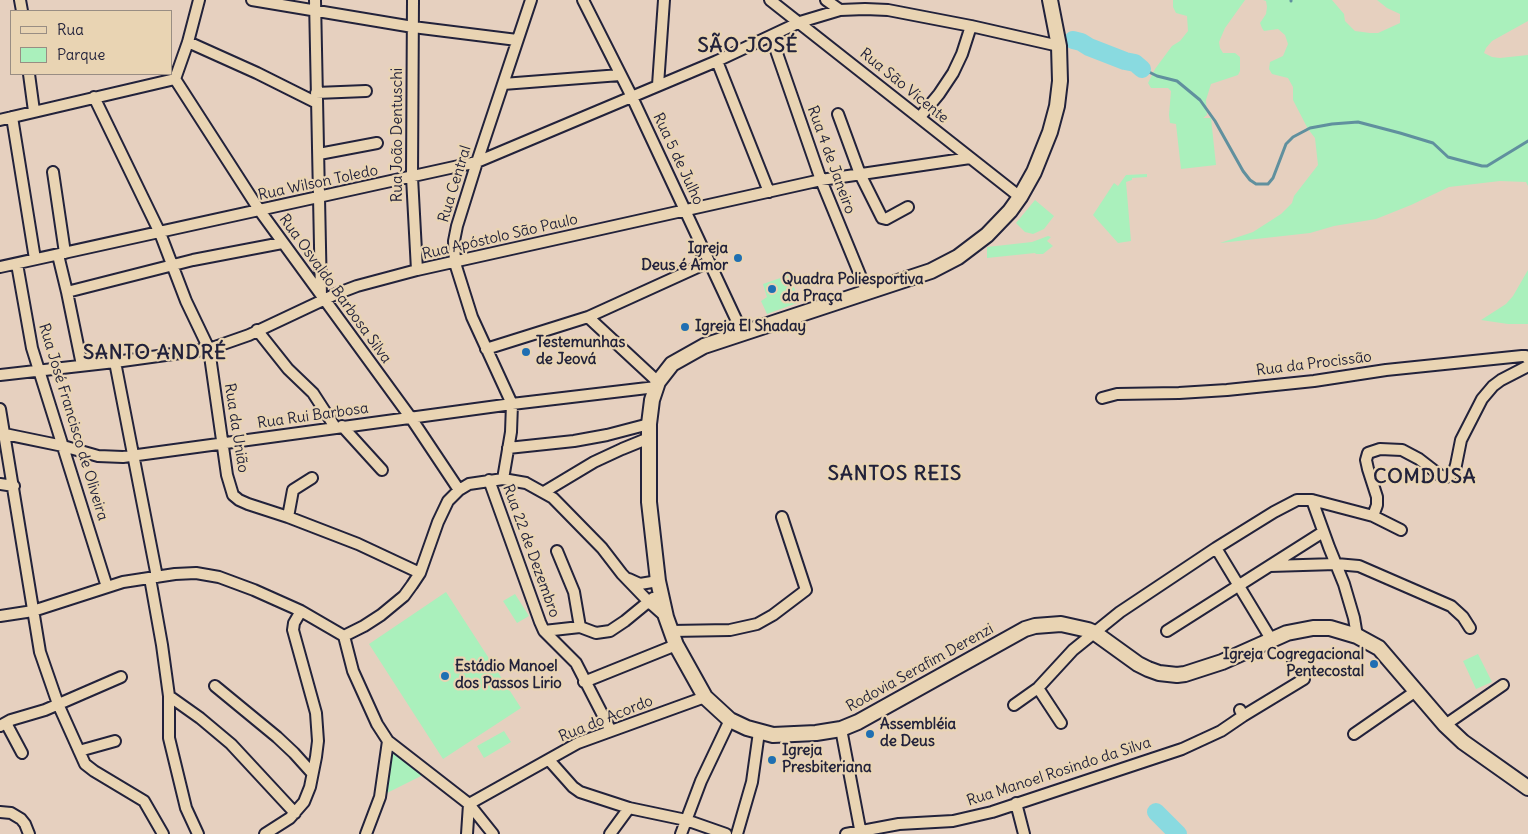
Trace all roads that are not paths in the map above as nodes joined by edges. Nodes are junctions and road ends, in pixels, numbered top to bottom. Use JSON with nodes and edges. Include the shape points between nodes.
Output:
{"nodes":[{"id":1,"x":199,"y":0,"type":"edge"},
{"id":2,"x":252,"y":0,"type":"edge"},
{"id":3,"x":315,"y":0,"type":"edge"},
{"id":4,"x":413,"y":0,"type":"edge"},
{"id":5,"x":531,"y":0,"type":"edge"},
{"id":6,"x":583,"y":0,"type":"edge"},
{"id":7,"x":664,"y":0,"type":"edge"},
{"id":8,"x":770,"y":0,"type":"edge"},
{"id":9,"x":826,"y":0,"type":"edge"},
{"id":10,"x":1050,"y":0,"type":"edge"},
{"id":11,"x":845,"y":6,"type":"edge"},
{"id":12,"x":315,"y":11,"type":"junction"},
{"id":13,"x":800,"y":22,"type":"junction"},
{"id":14,"x":971,"y":26,"type":"junction"},
{"id":15,"x":413,"y":27,"type":"junction"},
{"id":16,"x":771,"y":36,"type":"junction"},
{"id":17,"x":516,"y":40,"type":"junction"},
{"id":18,"x":188,"y":42,"type":"junction"},
{"id":19,"x":1059,"y":46,"type":"junction"},
{"id":20,"x":716,"y":61,"type":"junction"},
{"id":21,"x":29,"y":75,"type":"edge"},
{"id":22,"x":620,"y":75,"type":"junction"},
{"id":23,"x":175,"y":79,"type":"junction"},
{"id":24,"x":503,"y":84,"type":"junction"},
{"id":25,"x":658,"y":85,"type":"junction"},
{"id":26,"x":366,"y":91,"type":"dead end"},
{"id":27,"x":94,"y":97,"type":"junction"},
{"id":28,"x":632,"y":97,"type":"junction"},
{"id":29,"x":317,"y":98,"type":"junction"},
{"id":30,"x":34,"y":111,"type":"junction"},
{"id":31,"x":838,"y":114,"type":"dead end"},
{"id":32,"x":12,"y":117,"type":"junction"},
{"id":33,"x":920,"y":117,"type":"junction"},
{"id":34,"x":0,"y":120,"type":"edge"},
{"id":35,"x":377,"y":143,"type":"dead end"},
{"id":36,"x":319,"y":154,"type":"junction"},
{"id":37,"x":970,"y":158,"type":"junction"},
{"id":38,"x":476,"y":162,"type":"junction"},
{"id":39,"x":53,"y":172,"type":"dead end"},
{"id":40,"x":860,"y":174,"type":"junction"},
{"id":41,"x":412,"y":178,"type":"junction"},
{"id":42,"x":821,"y":180,"type":"junction"},
{"id":43,"x":769,"y":192,"type":"junction"},
{"id":44,"x":320,"y":197,"type":"junction"},
{"id":45,"x":1020,"y":197,"type":"junction"},
{"id":46,"x":908,"y":207,"type":"dead end"},
{"id":47,"x":685,"y":210,"type":"junction"},
{"id":48,"x":260,"y":211,"type":"junction"},
{"id":49,"x":160,"y":233,"type":"junction"},
{"id":50,"x":282,"y":243,"type":"junction"},
{"id":51,"x":62,"y":254,"type":"junction"},
{"id":52,"x":35,"y":259,"type":"junction"},
{"id":53,"x":709,"y":262,"type":"junction"},
{"id":54,"x":455,"y":263,"type":"junction"},
{"id":55,"x":17,"y":264,"type":"junction"},
{"id":56,"x":173,"y":266,"type":"junction"},
{"id":57,"x":0,"y":267,"type":"edge"},
{"id":58,"x":417,"y":270,"type":"junction"},
{"id":59,"x":67,"y":292,"type":"junction"},
{"id":60,"x":867,"y":292,"type":"junction"},
{"id":61,"x":322,"y":297,"type":"junction"},
{"id":62,"x":588,"y":317,"type":"junction"},
{"id":63,"x":257,"y":330,"type":"junction"},
{"id":64,"x":742,"y":332,"type":"junction"},
{"id":65,"x":486,"y":349,"type":"junction"},
{"id":66,"x":209,"y":350,"type":"junction"},
{"id":67,"x":1528,"y":359,"type":"edge"},
{"id":68,"x":115,"y":362,"type":"junction"},
{"id":69,"x":82,"y":365,"type":"junction"},
{"id":70,"x":1528,"y":366,"type":"edge"},
{"id":71,"x":39,"y":370,"type":"junction"},
{"id":72,"x":0,"y":375,"type":"edge"},
{"id":73,"x":657,"y":384,"type":"junction"},
{"id":74,"x":1102,"y":398,"type":"dead end"},
{"id":75,"x":512,"y":404,"type":"junction"},
{"id":76,"x":0,"y":409,"type":"edge"},
{"id":77,"x":411,"y":418,"type":"junction"},
{"id":78,"x":649,"y":424,"type":"junction"},
{"id":79,"x":339,"y":427,"type":"junction"},
{"id":80,"x":2,"y":434,"type":"edge"},
{"id":81,"x":649,"y":438,"type":"junction"},
{"id":82,"x":223,"y":443,"type":"junction"},
{"id":83,"x":63,"y":446,"type":"junction"},
{"id":84,"x":508,"y":448,"type":"junction"},
{"id":85,"x":134,"y":456,"type":"junction"},
{"id":86,"x":382,"y":470,"type":"dead end"},
{"id":87,"x":312,"y":478,"type":"dead end"},
{"id":88,"x":503,"y":479,"type":"junction"},
{"id":89,"x":489,"y":480,"type":"junction"},
{"id":90,"x":0,"y":484,"type":"edge"},
{"id":91,"x":14,"y":486,"type":"junction"},
{"id":92,"x":459,"y":490,"type":"junction"},
{"id":93,"x":544,"y":492,"type":"junction"},
{"id":94,"x":1310,"y":499,"type":"junction"},
{"id":95,"x":782,"y":516,"type":"dead end"},
{"id":96,"x":1373,"y":516,"type":"junction"},
{"id":97,"x":288,"y":517,"type":"junction"},
{"id":98,"x":1401,"y":530,"type":"dead end"},
{"id":99,"x":1323,"y":532,"type":"junction"},
{"id":100,"x":1216,"y":548,"type":"junction"},
{"id":101,"x":557,"y":551,"type":"dead end"},
{"id":102,"x":1336,"y":564,"type":"junction"},
{"id":103,"x":1270,"y":566,"type":"junction"},
{"id":104,"x":420,"y":572,"type":"junction"},
{"id":105,"x":622,"y":574,"type":"junction"},
{"id":106,"x":153,"y":577,"type":"junction"},
{"id":107,"x":1239,"y":584,"type":"junction"},
{"id":108,"x":107,"y":587,"type":"junction"},
{"id":109,"x":659,"y":587,"type":"junction"},
{"id":110,"x":648,"y":601,"type":"junction"},
{"id":111,"x":32,"y":610,"type":"junction"},
{"id":112,"x":301,"y":611,"type":"junction"},
{"id":113,"x":0,"y":616,"type":"edge"},
{"id":114,"x":666,"y":617,"type":"junction"},
{"id":115,"x":580,"y":627,"type":"junction"},
{"id":116,"x":1470,"y":628,"type":"dead end"},
{"id":117,"x":544,"y":631,"type":"junction"},
{"id":118,"x":671,"y":631,"type":"junction"},
{"id":119,"x":1166,"y":631,"type":"dead end"},
{"id":120,"x":1095,"y":633,"type":"junction"},
{"id":121,"x":344,"y":636,"type":"junction"},
{"id":122,"x":1357,"y":636,"type":"junction"},
{"id":123,"x":1265,"y":642,"type":"junction"},
{"id":124,"x":676,"y":645,"type":"junction"},
{"id":125,"x":120,"y":676,"type":"dead end"},
{"id":126,"x":1304,"y":679,"type":"dead end"},
{"id":127,"x":584,"y":682,"type":"junction"},
{"id":128,"x":1504,"y":684,"type":"dead end"},
{"id":129,"x":216,"y":686,"type":"dead end"},
{"id":130,"x":1038,"y":688,"type":"junction"},
{"id":131,"x":1416,"y":691,"type":"junction"},
{"id":132,"x":169,"y":696,"type":"junction"},
{"id":133,"x":705,"y":696,"type":"junction"},
{"id":134,"x":58,"y":704,"type":"junction"},
{"id":135,"x":1014,"y":705,"type":"dead end"},
{"id":136,"x":730,"y":720,"type":"junction"},
{"id":137,"x":1061,"y":723,"type":"dead end"},
{"id":138,"x":3,"y":724,"type":"edge"},
{"id":139,"x":1445,"y":724,"type":"junction"},
{"id":140,"x":841,"y":729,"type":"junction"},
{"id":141,"x":611,"y":732,"type":"junction"},
{"id":142,"x":759,"y":732,"type":"junction"},
{"id":143,"x":1354,"y":734,"type":"dead end"},
{"id":144,"x":115,"y":741,"type":"dead end"},
{"id":145,"x":388,"y":741,"type":"junction"},
{"id":146,"x":79,"y":751,"type":"junction"},
{"id":147,"x":22,"y":753,"type":"dead end"},
{"id":148,"x":549,"y":760,"type":"junction"},
{"id":149,"x":312,"y":773,"type":"junction"},
{"id":150,"x":1528,"y":788,"type":"edge"},
{"id":151,"x":1016,"y":803,"type":"junction"},
{"id":152,"x":469,"y":804,"type":"junction"},
{"id":153,"x":629,"y":808,"type":"junction"},
{"id":154,"x":0,"y":812,"type":"edge"},
{"id":155,"x":295,"y":813,"type":"junction"},
{"id":156,"x":686,"y":820,"type":"junction"},
{"id":157,"x":861,"y":832,"type":"edge"},
{"id":158,"x":29,"y":834,"type":"edge"},
{"id":159,"x":163,"y":834,"type":"edge"},
{"id":160,"x":198,"y":834,"type":"edge"},
{"id":161,"x":265,"y":834,"type":"edge"},
{"id":162,"x":366,"y":834,"type":"edge"},
{"id":163,"x":467,"y":834,"type":"edge"},
{"id":164,"x":493,"y":834,"type":"edge"},
{"id":165,"x":610,"y":834,"type":"edge"},
{"id":166,"x":681,"y":834,"type":"edge"},
{"id":167,"x":726,"y":834,"type":"edge"},
{"id":168,"x":737,"y":834,"type":"edge"},
{"id":169,"x":846,"y":834,"type":"edge"},
{"id":170,"x":1024,"y":834,"type":"edge"}],
"edges":[{"from":1,"to":18,"type":"street"},
{"from":2,"to":12,"type":"street"},
{"from":3,"to":12,"type":"street"},
{"from":4,"to":15,"type":"street","name":"Rua João Dentuschi"},
{"from":5,"to":17,"type":"street","name":"Rua Central"},
{"from":6,"to":22,"type":"street","name":"Rua 5 de Julho"},
{"from":7,"to":25,"type":"street"},
{"from":8,"to":13,"type":"street","name":"Rua São Vicente"},
{"from":9,"to":11,"type":"street"},
{"from":10,"to":19,"type":"main road","name":"Rodovia Serafim Derenzi"},
{"from":11,"to":13,"type":"street"},
{"from":11,"to":14,"type":"street","via":[[888,10]]},
{"from":12,"to":15,"type":"street"},
{"from":12,"to":29,"type":"street"},
{"from":13,"to":16,"type":"street","name":"Rua Wilson Toledo"},
{"from":13,"to":33,"type":"street","name":"Rua São Vicente"},
{"from":14,"to":19,"type":"street"},
{"from":14,"to":33,"type":"street","via":[[953,73]]},
{"from":15,"to":17,"type":"street"},
{"from":15,"to":41,"type":"street","name":"Rua João Dentuschi"},
{"from":16,"to":20,"type":"street","name":"Rua Wilson Toledo"},
{"from":16,"to":42,"type":"street","name":"Rua 4 de Janeiro"},
{"from":17,"to":24,"type":"street","name":"Rua Central"},
{"from":18,"to":23,"type":"street"},
{"from":18,"to":29,"type":"street"},
{"from":19,"to":45,"type":"main road","name":"Rodovia Serafim Derenzi","via":[[1057,106],[1034,172]]},
{"from":20,"to":25,"type":"street","name":"Rua Wilson Toledo"},
{"from":20,"to":43,"type":"street"},
{"from":21,"to":30,"type":"street"},
{"from":22,"to":24,"type":"street"},
{"from":22,"to":28,"type":"street","name":"Rua 5 de Julho"},
{"from":23,"to":27,"type":"street"},
{"from":23,"to":48,"type":"street","name":"Rua Osvaldo Barbosa Silva"},
{"from":24,"to":38,"type":"street","name":"Rua Central"},
{"from":25,"to":28,"type":"street","name":"Rua Wilson Toledo"},
{"from":26,"to":29,"type":"street"},
{"from":27,"to":30,"type":"street"},
{"from":27,"to":49,"type":"street","name":"Rua da União"},
{"from":28,"to":38,"type":"street","name":"Rua Wilson Toledo"},
{"from":28,"to":47,"type":"street","name":"Rua 5 de Julho"},
{"from":29,"to":36,"type":"street"},
{"from":30,"to":32,"type":"street"},
{"from":31,"to":40,"type":"street"},
{"from":32,"to":34,"type":"street"},
{"from":32,"to":52,"type":"street"},
{"from":33,"to":37,"type":"street","name":"Rua São Vicente"},
{"from":35,"to":36,"type":"street"},
{"from":36,"to":44,"type":"street"},
{"from":37,"to":40,"type":"street"},
{"from":37,"to":45,"type":"street","name":"Rua São Vicente"},
{"from":38,"to":41,"type":"street","name":"Rua Wilson Toledo"},
{"from":38,"to":54,"type":"street","name":"Rua Central","via":[[457,226]]},
{"from":39,"to":51,"type":"street"},
{"from":40,"to":42,"type":"street"},
{"from":40,"to":46,"type":"street","via":[[883,219]]},
{"from":41,"to":44,"type":"street","name":"Rua Wilson Toledo"},
{"from":41,"to":58,"type":"street","name":"Rua João Dentuschi"},
{"from":42,"to":43,"type":"street","name":"Rua Apóstolo São Paulo"},
{"from":42,"to":60,"type":"street","name":"Rua 4 de Janeiro"},
{"from":43,"to":47,"type":"street","name":"Rua Apóstolo São Paulo"},
{"from":44,"to":48,"type":"street","name":"Rua Wilson Toledo"},
{"from":44,"to":61,"type":"street"},
{"from":45,"to":60,"type":"main road","name":"Rodovia Serafim Derenzi","via":[[987,235],[958,257],[931,271]]},
{"from":47,"to":53,"type":"street","name":"Rua 5 de Julho"},
{"from":47,"to":54,"type":"street","name":"Rua Apóstolo São Paulo"},
{"from":48,"to":49,"type":"street","name":"Rua Wilson Toledo"},
{"from":48,"to":50,"type":"street","name":"Rua Osvaldo Barbosa Silva"},
{"from":49,"to":51,"type":"street","name":"Rua Wilson Toledo"},
{"from":49,"to":56,"type":"street","name":"Rua da União"},
{"from":50,"to":56,"type":"street"},
{"from":50,"to":61,"type":"street","name":"Rua Osvaldo Barbosa Silva"},
{"from":51,"to":52,"type":"street","name":"Rua Wilson Toledo"},
{"from":51,"to":59,"type":"street"},
{"from":52,"to":55,"type":"street","name":"Rua Wilson Toledo"},
{"from":53,"to":62,"type":"street"},
{"from":53,"to":64,"type":"street","name":"Rua 5 de Julho"},
{"from":54,"to":58,"type":"street","name":"Rua Apóstolo São Paulo"},
{"from":54,"to":65,"type":"street","name":"Rua Central"},
{"from":55,"to":57,"type":"street","name":"Rua Wilson Toledo"},
{"from":55,"to":71,"type":"street","name":"Rua José Francisco de Oliveira"},
{"from":56,"to":59,"type":"street"},
{"from":56,"to":66,"type":"street","name":"Rua da União"},
{"from":58,"to":61,"type":"street","name":"Rua Apóstolo São Paulo"},
{"from":59,"to":69,"type":"street"},
{"from":60,"to":64,"type":"main road","name":"Rodovia Serafim Derenzi"},
{"from":61,"to":63,"type":"street","name":"Rua Apóstolo São Paulo"},
{"from":61,"to":77,"type":"street","name":"Rua Osvaldo Barbosa Silva"},
{"from":62,"to":65,"type":"street"},
{"from":62,"to":73,"type":"street"},
{"from":63,"to":66,"type":"street","name":"Rua Apóstolo São Paulo"},
{"from":63,"to":79,"type":"street"},
{"from":64,"to":73,"type":"main road","name":"Rodovia Serafim Derenzi","via":[[680,358],[666,370]]},
{"from":65,"to":75,"type":"street","name":"Rua Central"},
{"from":66,"to":68,"type":"street","name":"Rua Apóstolo São Paulo"},
{"from":66,"to":82,"type":"street","name":"Rua da União"},
{"from":67,"to":74,"type":"street","name":"Rua da Procissão","via":[[1522,356],[1227,390],[1117,394]]},
{"from":68,"to":69,"type":"street","name":"Rua Apóstolo São Paulo"},
{"from":68,"to":85,"type":"street"},
{"from":69,"to":71,"type":"street","name":"Rua Apóstolo São Paulo"},
{"from":70,"to":96,"type":"street","via":[[1501,380],[1482,399],[1461,440],[1451,475],[1440,476],[1419,458],[1402,450],[1380,449],[1368,453],[1366,460],[1377,497]]},
{"from":71,"to":72,"type":"street","name":"Rua Apóstolo São Paulo"},
{"from":71,"to":83,"type":"street","name":"Rua José Francisco de Oliveira"},
{"from":73,"to":75,"type":"street","name":"Rua Rui Barbosa"},
{"from":73,"to":78,"type":"main road","name":"Rodovia Serafim Derenzi"},
{"from":75,"to":77,"type":"street","name":"Rua Rui Barbosa"},
{"from":75,"to":84,"type":"street"},
{"from":76,"to":80,"type":"street"},
{"from":77,"to":79,"type":"street","name":"Rua Rui Barbosa"},
{"from":77,"to":92,"type":"street","name":"Rua Osvaldo Barbosa Silva"},
{"from":78,"to":81,"type":"main road","name":"Rodovia Serafim Derenzi"},
{"from":78,"to":84,"type":"street","via":[[559,443]]},
{"from":79,"to":82,"type":"street","name":"Rua Rui Barbosa"},
{"from":79,"to":86,"type":"street"},
{"from":80,"to":83,"type":"street","name":"Rua Rui Barbosa"},
{"from":80,"to":91,"type":"street"},
{"from":81,"to":93,"type":"street","via":[[594,462]]},
{"from":81,"to":109,"type":"main road","name":"Rodovia Serafim Derenzi","via":[[650,502]]},
{"from":82,"to":85,"type":"street","name":"Rua Rui Barbosa"},
{"from":82,"to":97,"type":"street","name":"Rua da União","via":[[227,475],[234,495],[248,504]]},
{"from":83,"to":85,"type":"street","name":"Rua Rui Barbosa","via":[[98,456]]},
{"from":83,"to":108,"type":"street","name":"Rua José Francisco de Oliveira"},
{"from":84,"to":88,"type":"street"},
{"from":85,"to":106,"type":"street"},
{"from":87,"to":97,"type":"street","via":[[293,490]]},
{"from":88,"to":89,"type":"street"},
{"from":88,"to":93,"type":"street","via":[[526,483]]},
{"from":89,"to":92,"type":"street","via":[[469,484]]},
{"from":89,"to":117,"type":"street","name":"Rua 22 de Dezembro"},
{"from":90,"to":91,"type":"street"},
{"from":91,"to":111,"type":"street"},
{"from":92,"to":104,"type":"street","via":[[448,501],[438,522]]},
{"from":93,"to":105,"type":"street","via":[[567,511]]},
{"from":94,"to":96,"type":"street"},
{"from":94,"to":99,"type":"street"},
{"from":94,"to":100,"type":"street","via":[[1297,500]]},
{"from":95,"to":118,"type":"street","via":[[806,590],[757,624],[730,630]]},
{"from":96,"to":98,"type":"street"},
{"from":97,"to":104,"type":"street","name":"Rua da União"},
{"from":99,"to":102,"type":"street"},
{"from":99,"to":103,"type":"street"},
{"from":100,"to":107,"type":"street"},
{"from":100,"to":120,"type":"street","via":[[1120,612]]},
{"from":101,"to":115,"type":"street","via":[[574,592]]},
{"from":102,"to":103,"type":"street"},
{"from":102,"to":116,"type":"street","via":[[1359,566],[1451,606]]},
{"from":102,"to":122,"type":"street"},
{"from":103,"to":107,"type":"street"},
{"from":104,"to":121,"type":"street","via":[[404,596],[381,615]]},
{"from":105,"to":109,"type":"street","via":[[634,582]]},
{"from":105,"to":110,"type":"street"},
{"from":106,"to":108,"type":"street"},
{"from":106,"to":112,"type":"street","via":[[196,573],[219,578]]},
{"from":106,"to":132,"type":"street"},
{"from":107,"to":119,"type":"street"},
{"from":107,"to":123,"type":"street"},
{"from":108,"to":111,"type":"street"},
{"from":109,"to":110,"type":"street"},
{"from":109,"to":114,"type":"main road","name":"Rodovia Serafim Derenzi"},
{"from":110,"to":114,"type":"street"},
{"from":110,"to":115,"type":"street","via":[[610,631],[596,633]]},
{"from":111,"to":113,"type":"street"},
{"from":111,"to":134,"type":"street","via":[[42,661]]},
{"from":112,"to":121,"type":"street"},
{"from":112,"to":149,"type":"street","via":[[293,630],[316,713],[318,741]]},
{"from":114,"to":118,"type":"main road","name":"Rodovia Serafim Derenzi"},
{"from":115,"to":117,"type":"street"},
{"from":117,"to":127,"type":"street","name":"Rua 22 de Dezembro","via":[[576,663]]},
{"from":118,"to":124,"type":"main road","name":"Rodovia Serafim Derenzi"},
{"from":120,"to":123,"type":"main road","name":"Rodovia Serafim Derenzi","via":[[1138,664],[1159,673],[1177,675],[1222,662]]},
{"from":120,"to":130,"type":"street"},
{"from":120,"to":140,"type":"main road","name":"Rodovia Serafim Derenzi","via":[[1060,624],[1025,629]]},
{"from":121,"to":145,"type":"street","via":[[353,671]]},
{"from":122,"to":123,"type":"main road","via":[[1330,628],[1313,628]]},
{"from":122,"to":131,"type":"main road","via":[[1379,648]]},
{"from":124,"to":127,"type":"street"},
{"from":124,"to":133,"type":"main road","name":"Rodovia Serafim Derenzi"},
{"from":125,"to":134,"type":"street"},
{"from":126,"to":151,"type":"street","name":"Rua Manoel Rosindo da Silva","via":[[1242,713],[1221,730],[1182,749]]},
{"from":127,"to":141,"type":"street","name":"Rua 22 de Dezembro"},
{"from":128,"to":139,"type":"street"},
{"from":129,"to":149,"type":"street","via":[[283,742]]},
{"from":130,"to":135,"type":"street"},
{"from":130,"to":137,"type":"street"},
{"from":131,"to":139,"type":"main road"},
{"from":131,"to":143,"type":"street"},
{"from":132,"to":155,"type":"street","via":[[231,744]]},
{"from":132,"to":160,"type":"street","via":[[170,738],[186,808]]},
{"from":133,"to":136,"type":"main road","name":"Rodovia Serafim Derenzi"},
{"from":133,"to":141,"type":"street","name":"Rua do Acordo"},
{"from":134,"to":138,"type":"street"},
{"from":134,"to":146,"type":"street"},
{"from":136,"to":142,"type":"main road","name":"Rodovia Serafim Derenzi"},
{"from":136,"to":156,"type":"street"},
{"from":138,"to":147,"type":"street"},
{"from":139,"to":150,"type":"main road","via":[[1471,748]]},
{"from":140,"to":142,"type":"main road","name":"Rodovia Serafim Derenzi","via":[[793,735]]},
{"from":140,"to":157,"type":"street"},
{"from":141,"to":148,"type":"street","name":"Rua do Acordo","via":[[578,743]]},
{"from":142,"to":168,"type":"street","via":[[752,782]]},
{"from":144,"to":146,"type":"street"},
{"from":145,"to":152,"type":"street"},
{"from":145,"to":162,"type":"street","via":[[380,797]]},
{"from":146,"to":159,"type":"street","via":[[89,767],[144,801]]},
{"from":148,"to":152,"type":"street","name":"Rua do Acordo"},
{"from":148,"to":153,"type":"street","via":[[580,792]]},
{"from":149,"to":155,"type":"street","via":[[304,802]]},
{"from":151,"to":157,"type":"street","name":"Rua Manoel Rosindo da Silva","via":[[953,821],[899,824]]},
{"from":151,"to":170,"type":"street"},
{"from":152,"to":163,"type":"street"},
{"from":152,"to":164,"type":"street"},
{"from":153,"to":156,"type":"street"},
{"from":153,"to":165,"type":"street"},
{"from":154,"to":158,"type":"street","via":[[11,813],[21,819]]},
{"from":155,"to":161,"type":"street"},
{"from":156,"to":166,"type":"street"},
{"from":156,"to":167,"type":"street"},
{"from":157,"to":169,"type":"street","name":"Rua Manoel Rosindo da Silva"}]}
